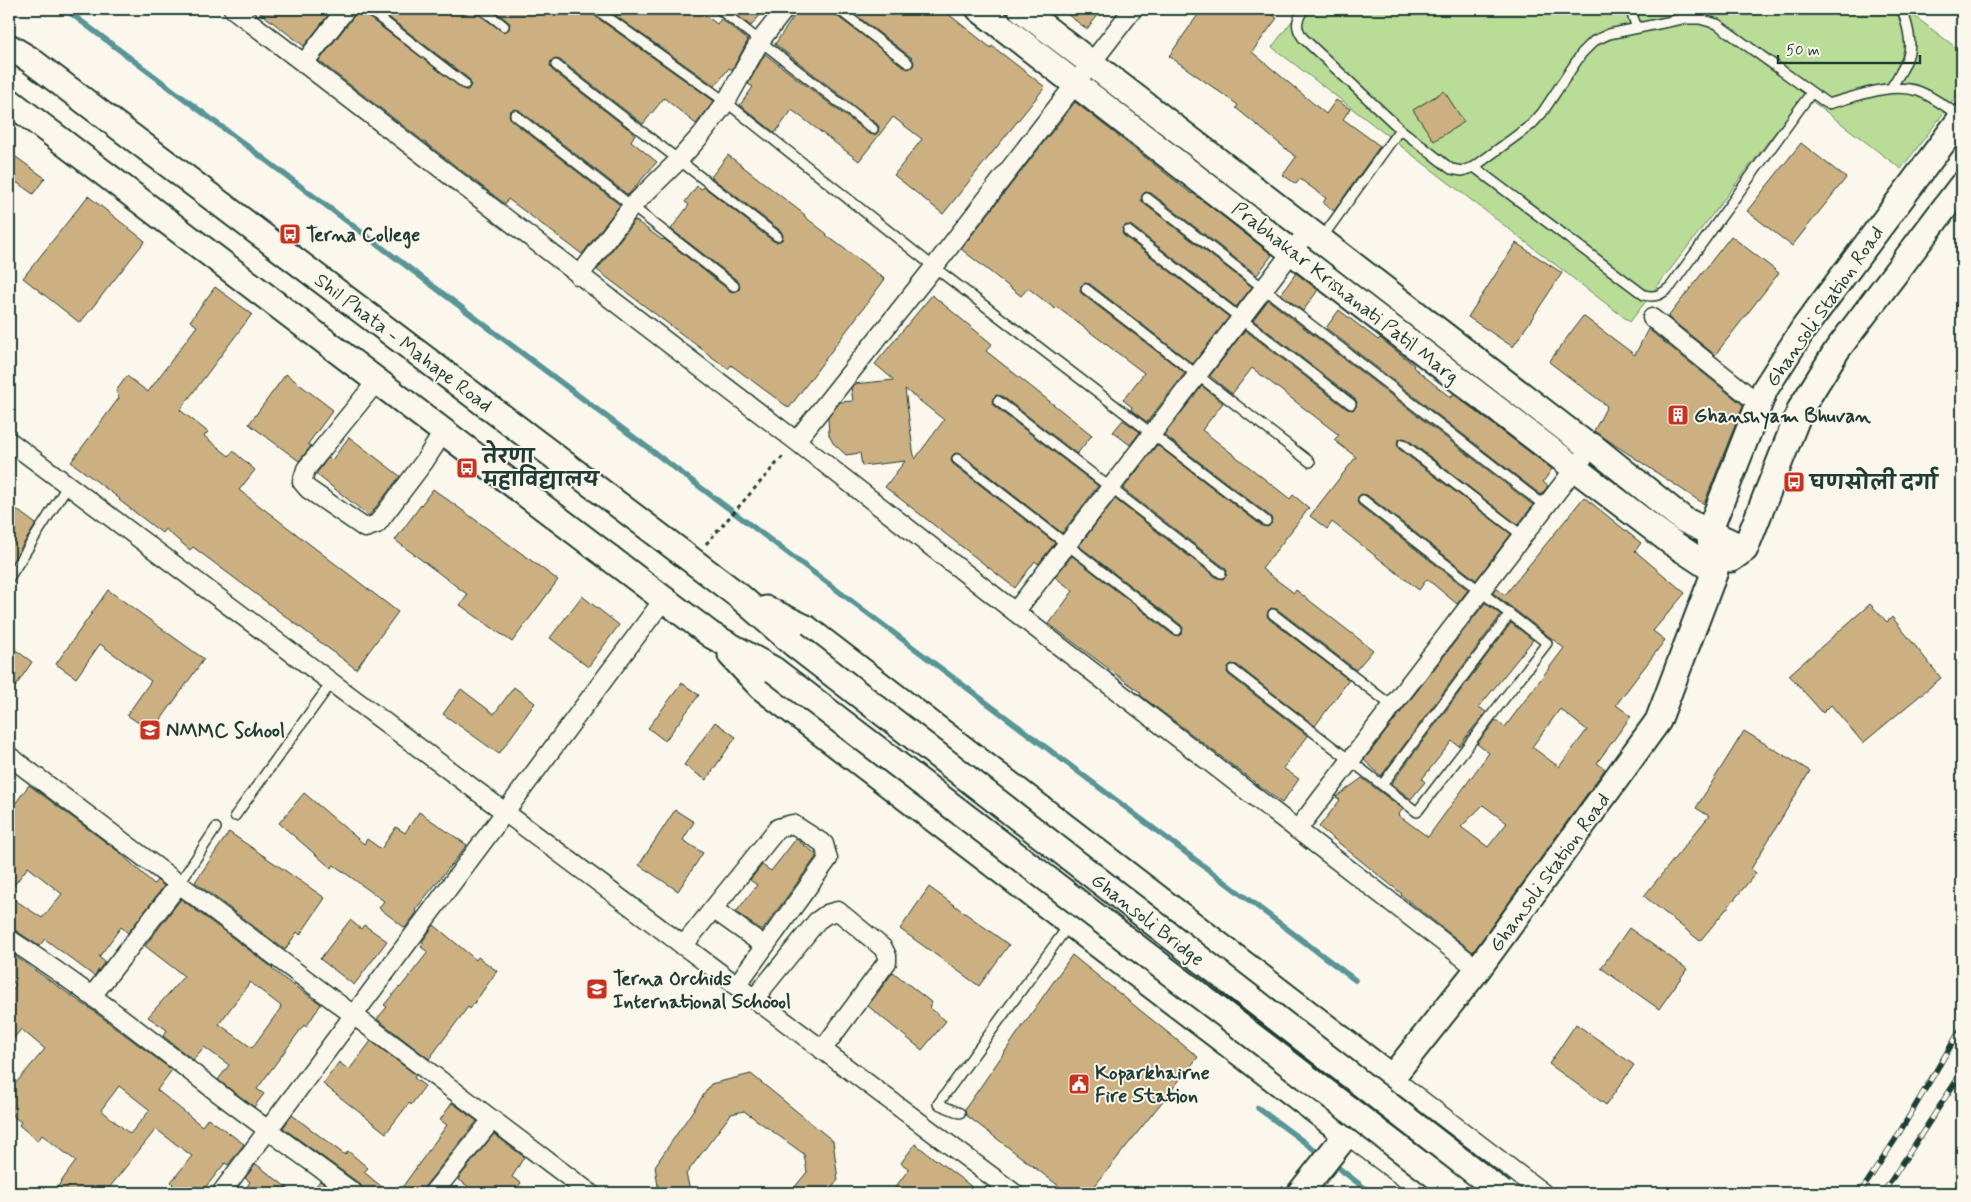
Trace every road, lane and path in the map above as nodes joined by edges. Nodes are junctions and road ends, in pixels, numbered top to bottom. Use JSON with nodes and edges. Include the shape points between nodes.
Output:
{"nodes":[{"id":1,"x":233,"y":9,"type":"edge"},
{"id":2,"x":346,"y":9,"type":"edge"},
{"id":3,"x":368,"y":9,"type":"edge"},
{"id":4,"x":482,"y":9,"type":"edge"},
{"id":5,"x":719,"y":9,"type":"edge"},
{"id":6,"x":785,"y":9,"type":"edge"},
{"id":7,"x":838,"y":9,"type":"edge"},
{"id":8,"x":980,"y":9,"type":"edge"},
{"id":9,"x":1021,"y":9,"type":"edge"},
{"id":10,"x":1132,"y":9,"type":"edge"},
{"id":11,"x":1304,"y":9,"type":"edge"},
{"id":12,"x":1630,"y":9,"type":"edge"},
{"id":13,"x":1705,"y":9,"type":"edge"},
{"id":14,"x":1902,"y":9,"type":"edge"},
{"id":15,"x":600,"y":12,"type":"dead end"},
{"id":16,"x":1700,"y":19,"type":"junction"},
{"id":17,"x":504,"y":26,"type":"dead end"},
{"id":18,"x":1637,"y":28,"type":"junction"},
{"id":19,"x":760,"y":41,"type":"junction"},
{"id":20,"x":9,"y":47,"type":"edge"},
{"id":21,"x":908,"y":63,"type":"dead end"},
{"id":22,"x":1091,"y":63,"type":"junction"},
{"id":23,"x":304,"y":64,"type":"junction"},
{"id":24,"x":556,"y":65,"type":"dead end"},
{"id":25,"x":1076,"y":83,"type":"junction"},
{"id":26,"x":466,"y":84,"type":"dead end"},
{"id":27,"x":1890,"y":88,"type":"junction"},
{"id":28,"x":1812,"y":92,"type":"junction"},
{"id":29,"x":9,"y":101,"type":"edge"},
{"id":30,"x":726,"y":102,"type":"junction"},
{"id":31,"x":515,"y":115,"type":"dead end"},
{"id":32,"x":1962,"y":117,"type":"edge"},
{"id":33,"x":874,"y":129,"type":"dead end"},
{"id":34,"x":1400,"y":129,"type":"junction"},
{"id":35,"x":678,"y":161,"type":"junction"},
{"id":36,"x":1474,"y":167,"type":"junction"},
{"id":37,"x":1962,"y":184,"type":"edge"},
{"id":38,"x":1147,"y":198,"type":"dead end"},
{"id":39,"x":632,"y":206,"type":"junction"},
{"id":40,"x":1128,"y":231,"type":"dead end"},
{"id":41,"x":1314,"y":235,"type":"junction"},
{"id":42,"x":777,"y":236,"type":"dead end"},
{"id":43,"x":1292,"y":252,"type":"junction"},
{"id":44,"x":934,"y":267,"type":"junction"},
{"id":45,"x":579,"y":276,"type":"junction"},
{"id":46,"x":734,"y":286,"type":"dead end"},
{"id":47,"x":1086,"y":289,"type":"dead end"},
{"id":48,"x":1264,"y":289,"type":"junction"},
{"id":49,"x":1652,"y":318,"type":"dead end"},
{"id":50,"x":1241,"y":319,"type":"junction"},
{"id":51,"x":1198,"y":375,"type":"junction"},
{"id":52,"x":377,"y":381,"type":"junction"},
{"id":53,"x":998,"y":401,"type":"dead end"},
{"id":54,"x":1351,"y":404,"type":"dead end"},
{"id":55,"x":1759,"y":404,"type":"junction"},
{"id":56,"x":444,"y":431,"type":"junction"},
{"id":57,"x":1152,"y":434,"type":"junction"},
{"id":58,"x":9,"y":441,"type":"edge"},
{"id":59,"x":796,"y":441,"type":"junction"},
{"id":60,"x":1403,"y":444,"type":"dead end"},
{"id":61,"x":1592,"y":446,"type":"junction"},
{"id":62,"x":957,"y":459,"type":"dead end"},
{"id":63,"x":1310,"y":462,"type":"dead end"},
{"id":64,"x":1575,"y":468,"type":"junction"},
{"id":65,"x":68,"y":485,"type":"junction"},
{"id":66,"x":1110,"y":488,"type":"junction"},
{"id":67,"x":1363,"y":500,"type":"dead end"},
{"id":68,"x":1545,"y":506,"type":"junction"},
{"id":69,"x":1266,"y":522,"type":"dead end"},
{"id":70,"x":1709,"y":532,"type":"junction"},
{"id":71,"x":1523,"y":536,"type":"junction"},
{"id":72,"x":1067,"y":544,"type":"junction"},
{"id":73,"x":1745,"y":549,"type":"junction"},
{"id":74,"x":692,"y":560,"type":"junction"},
{"id":75,"x":1715,"y":571,"type":"junction"},
{"id":76,"x":1221,"y":573,"type":"dead end"},
{"id":77,"x":9,"y":578,"type":"edge"},
{"id":78,"x":1480,"y":591,"type":"junction"},
{"id":79,"x":739,"y":596,"type":"junction"},
{"id":80,"x":664,"y":599,"type":"junction"},
{"id":81,"x":1015,"y":612,"type":"junction"},
{"id":82,"x":1273,"y":614,"type":"dead end"},
{"id":83,"x":1510,"y":614,"type":"junction"},
{"id":84,"x":1177,"y":630,"type":"dead end"},
{"id":85,"x":711,"y":635,"type":"junction"},
{"id":86,"x":794,"y":644,"type":"joint"},
{"id":87,"x":1233,"y":670,"type":"dead end"},
{"id":88,"x":332,"y":682,"type":"junction"},
{"id":89,"x":1392,"y":706,"type":"junction"},
{"id":90,"x":9,"y":756,"type":"edge"},
{"id":91,"x":1350,"y":760,"type":"junction"},
{"id":92,"x":1382,"y":785,"type":"junction"},
{"id":93,"x":504,"y":812,"type":"junction"},
{"id":94,"x":235,"y":816,"type":"dead end"},
{"id":95,"x":216,"y":828,"type":"dead end"},
{"id":96,"x":1297,"y":830,"type":"junction"},
{"id":97,"x":179,"y":884,"type":"junction"},
{"id":98,"x":713,"y":909,"type":"junction"},
{"id":99,"x":1070,"y":923,"type":"junction"},
{"id":100,"x":9,"y":939,"type":"edge"},
{"id":101,"x":683,"y":946,"type":"junction"},
{"id":102,"x":765,"y":946,"type":"junction"},
{"id":103,"x":1478,"y":969,"type":"junction"},
{"id":104,"x":736,"y":986,"type":"junction"},
{"id":105,"x":92,"y":996,"type":"junction"},
{"id":106,"x":754,"y":999,"type":"junction"},
{"id":107,"x":354,"y":1015,"type":"junction"},
{"id":108,"x":822,"y":1050,"type":"junction"},
{"id":109,"x":1391,"y":1077,"type":"junction"},
{"id":110,"x":960,"y":1114,"type":"dead end"},
{"id":111,"x":492,"y":1120,"type":"junction"},
{"id":112,"x":268,"y":1130,"type":"junction"},
{"id":113,"x":1341,"y":1140,"type":"junction"},
{"id":114,"x":1004,"y":1190,"type":"edge"},
{"id":115,"x":221,"y":1193,"type":"edge"},
{"id":116,"x":354,"y":1193,"type":"edge"},
{"id":117,"x":433,"y":1193,"type":"edge"},
{"id":118,"x":590,"y":1193,"type":"edge"},
{"id":119,"x":1300,"y":1193,"type":"edge"},
{"id":120,"x":1424,"y":1193,"type":"edge"},
{"id":121,"x":1458,"y":1193,"type":"edge"},
{"id":122,"x":1502,"y":1193,"type":"edge"},
{"id":123,"x":1543,"y":1193,"type":"edge"}],
"edges":[{"from":1,"to":23,"type":"street"},
{"from":2,"to":23,"type":"street"},
{"from":3,"to":26,"type":"lane"},
{"from":4,"to":17,"type":"lane"},
{"from":5,"to":19,"type":"lane"},
{"from":6,"to":19,"type":"street"},
{"from":7,"to":21,"type":"lane"},
{"from":8,"to":25,"type":"street","name":"Prabhakar Krishanati Patil Marg"},
{"from":9,"to":22,"type":"street","name":"Prabhakar Krishanati Patil Marg"},
{"from":10,"to":22,"type":"street"},
{"from":11,"to":34,"type":"lane","via":[[1297,21],[1297,29],[1303,38]]},
{"from":12,"to":18,"type":"lane"},
{"from":13,"to":16,"type":"lane"},
{"from":14,"to":27,"type":"lane","via":[[1910,33],[1910,53]]},
{"from":15,"to":30,"type":"lane"},
{"from":16,"to":18,"type":"lane","via":[[1682,19]]},
{"from":16,"to":28,"type":"lane","via":[[1717,24]]},
{"from":18,"to":36,"type":"lane","via":[[1594,41],[1542,113]]},
{"from":19,"to":30,"type":"street"},
{"from":19,"to":33,"type":"lane"},
{"from":20,"to":74,"type":"street","name":"Shil Phata - Mahape Road"},
{"from":22,"to":25,"type":"street"},
{"from":22,"to":41,"type":"street","name":"Prabhakar Krishanati Patil Marg"},
{"from":23,"to":45,"type":"street"},
{"from":24,"to":35,"type":"lane"},
{"from":25,"to":43,"type":"street","name":"Prabhakar Krishanati Patil Marg"},
{"from":25,"to":44,"type":"street"},
{"from":27,"to":28,"type":"lane","via":[[1828,104]]},
{"from":27,"to":32,"type":"lane","via":[[1920,92]]},
{"from":28,"to":36,"type":"lane","via":[[1671,286],[1654,297],[1644,295]]},
{"from":29,"to":52,"type":"street"},
{"from":30,"to":35,"type":"street"},
{"from":30,"to":44,"type":"lane"},
{"from":31,"to":39,"type":"lane"},
{"from":32,"to":55,"type":"street","name":"Ghansoli Station Road","via":[[1804,328]]},
{"from":34,"to":36,"type":"lane","via":[[1451,169],[1462,171]]},
{"from":34,"to":41,"type":"lane"},
{"from":35,"to":39,"type":"street"},
{"from":35,"to":42,"type":"lane"},
{"from":37,"to":73,"type":"street","name":"Ghansoli Station Road","via":[[1837,350],[1801,408]]},
{"from":38,"to":48,"type":"lane"},
{"from":39,"to":45,"type":"street"},
{"from":39,"to":46,"type":"lane"},
{"from":40,"to":50,"type":"lane"},
{"from":41,"to":43,"type":"street"},
{"from":41,"to":61,"type":"street","name":"Prabhakar Krishanati Patil Marg"},
{"from":43,"to":48,"type":"street"},
{"from":43,"to":64,"type":"street","name":"Prabhakar Krishanati Patil Marg"},
{"from":44,"to":57,"type":"lane"},
{"from":44,"to":59,"type":"street"},
{"from":45,"to":59,"type":"street"},
{"from":47,"to":51,"type":"lane"},
{"from":48,"to":50,"type":"street"},
{"from":48,"to":68,"type":"lane"},
{"from":49,"to":55,"type":"street"},
{"from":50,"to":51,"type":"street"},
{"from":50,"to":54,"type":"lane"},
{"from":51,"to":57,"type":"street"},
{"from":51,"to":63,"type":"lane"},
{"from":52,"to":56,"type":"street"},
{"from":52,"to":56,"type":"street","via":[[306,469],[302,482],[308,490],[366,528],[377,524]]},
{"from":53,"to":66,"type":"lane"},
{"from":55,"to":70,"type":"street","name":"Ghansoli Station Road"},
{"from":56,"to":80,"type":"street"},
{"from":57,"to":66,"type":"street"},
{"from":57,"to":69,"type":"lane"},
{"from":58,"to":65,"type":"street"},
{"from":59,"to":74,"type":"path"},
{"from":59,"to":81,"type":"street"},
{"from":60,"to":71,"type":"lane"},
{"from":61,"to":64,"type":"street"},
{"from":61,"to":70,"type":"street","name":"Prabhakar Krishanati Patil Marg","via":[[1684,520]]},
{"from":62,"to":72,"type":"lane"},
{"from":64,"to":68,"type":"street"},
{"from":64,"to":75,"type":"street","name":"Prabhakar Krishanati Patil Marg","via":[[1671,542]]},
{"from":65,"to":77,"type":"lane"},
{"from":65,"to":88,"type":"street"},
{"from":66,"to":72,"type":"street"},
{"from":66,"to":76,"type":"lane"},
{"from":67,"to":78,"type":"lane"},
{"from":68,"to":71,"type":"street"},
{"from":70,"to":73,"type":"street","name":"Prabhakar Krishanati Patil Marg"},
{"from":70,"to":75,"type":"street","name":"Ghansoli Station Road"},
{"from":71,"to":78,"type":"street"},
{"from":72,"to":81,"type":"street"},
{"from":72,"to":84,"type":"lane"},
{"from":73,"to":75,"type":"street"},
{"from":74,"to":79,"type":"street","name":"Shil Phata - Mahape Road"},
{"from":75,"to":103,"type":"street","name":"Ghansoli Station Road","via":[[1658,722]]},
{"from":78,"to":83,"type":"lane"},
{"from":78,"to":89,"type":"street"},
{"from":79,"to":86,"type":"street","name":"Shil Phata - Mahape Road"},
{"from":79,"to":109,"type":"street","via":[[806,628]]},
{"from":80,"to":85,"type":"street"},
{"from":80,"to":93,"type":"street"},
{"from":81,"to":96,"type":"street"},
{"from":82,"to":89,"type":"lane"},
{"from":83,"to":92,"type":"lane"},
{"from":83,"to":92,"type":"lane","via":[[1546,643],[1417,812]]},
{"from":85,"to":99,"type":"street","via":[[761,687]]},
{"from":85,"to":121,"type":"street","name":"Ghansoli Bridge","bridge":true,"via":[[774,670]]},
{"from":86,"to":122,"type":"street","name":"Ghansoli Bridge","bridge":true},
{"from":87,"to":91,"type":"lane"},
{"from":88,"to":93,"type":"street"},
{"from":88,"to":94,"type":"lane"},
{"from":89,"to":91,"type":"street"},
{"from":90,"to":97,"type":"street"},
{"from":91,"to":92,"type":"lane"},
{"from":91,"to":96,"type":"street"},
{"from":93,"to":101,"type":"street"},
{"from":93,"to":107,"type":"street"},
{"from":95,"to":97,"type":"lane"},
{"from":96,"to":103,"type":"street"},
{"from":97,"to":105,"type":"street"},
{"from":97,"to":107,"type":"street"},
{"from":98,"to":101,"type":"street"},
{"from":98,"to":102,"type":"street"},
{"from":98,"to":102,"type":"street","via":[[778,828],[793,824],[824,844],[828,859]]},
{"from":99,"to":110,"type":"lane","via":[[938,1104]]},
{"from":99,"to":113,"type":"street"},
{"from":100,"to":105,"type":"street"},
{"from":101,"to":104,"type":"street"},
{"from":102,"to":104,"type":"street"},
{"from":103,"to":109,"type":"street","name":"Ghansoli Station Road"},
{"from":104,"to":106,"type":"street"},
{"from":105,"to":112,"type":"street"},
{"from":106,"to":108,"type":"street"},
{"from":106,"to":108,"type":"street","via":[[817,921],[838,911],[883,948],[887,962]]},
{"from":107,"to":111,"type":"street"},
{"from":107,"to":112,"type":"street"},
{"from":108,"to":114,"type":"street"},
{"from":109,"to":113,"type":"street","name":"Ghansoli Station Road"},
{"from":109,"to":123,"type":"street"},
{"from":111,"to":117,"type":"street"},
{"from":111,"to":118,"type":"street"},
{"from":112,"to":115,"type":"street"},
{"from":112,"to":116,"type":"street"},
{"from":113,"to":119,"type":"street","name":"Ghansoli Station Road"},
{"from":113,"to":120,"type":"street"}]}
